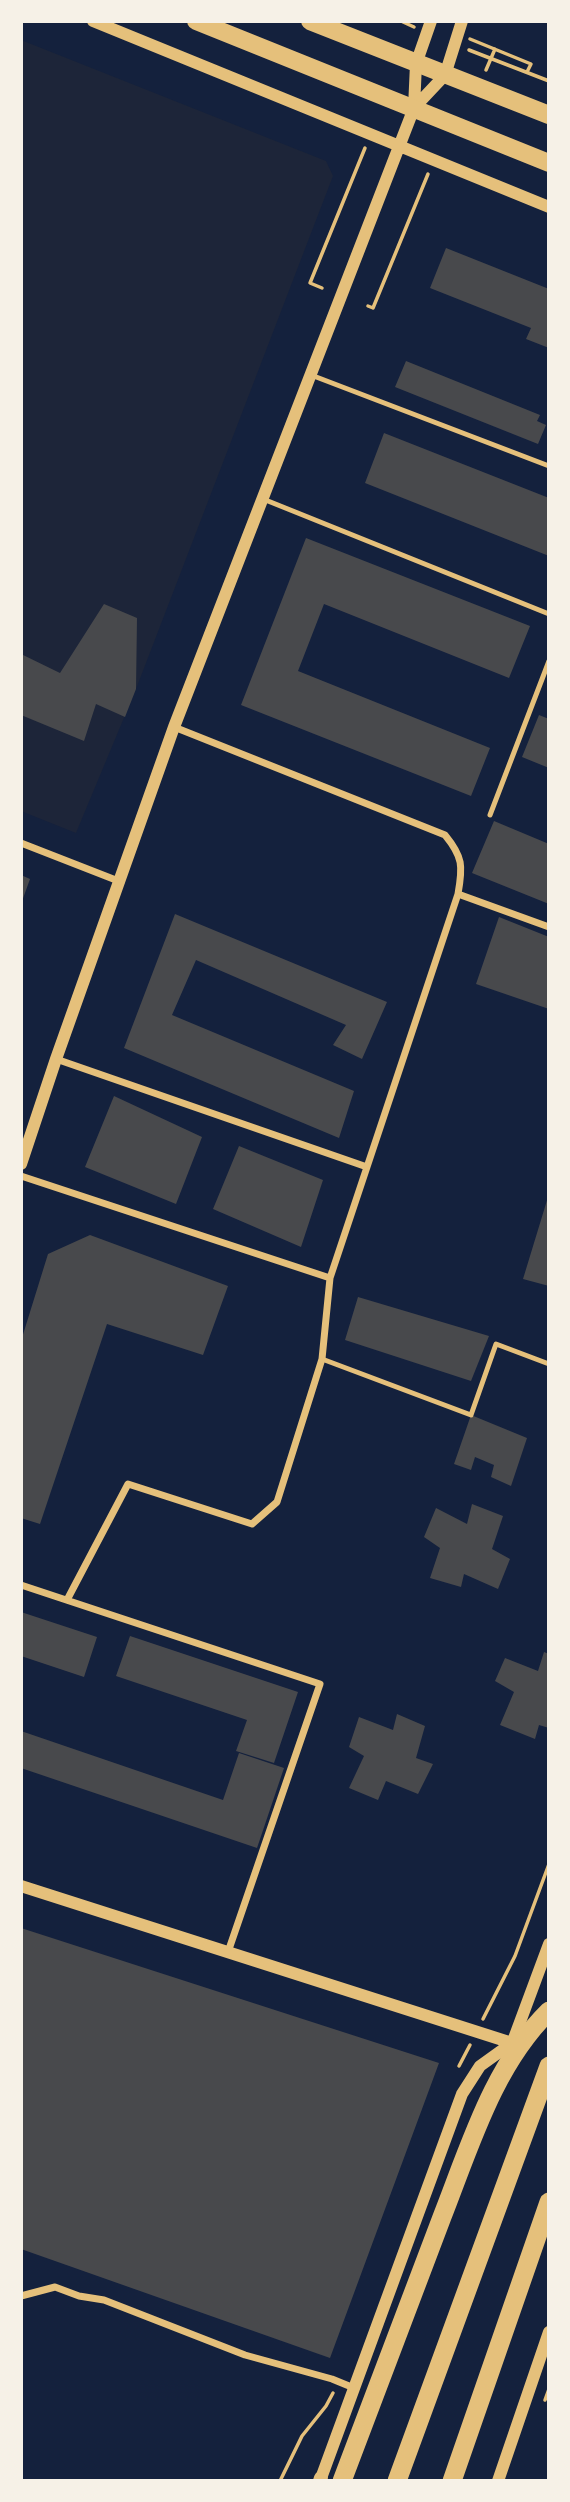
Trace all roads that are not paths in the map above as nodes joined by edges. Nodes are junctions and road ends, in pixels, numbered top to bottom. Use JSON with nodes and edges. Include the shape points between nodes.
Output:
{"nodes":[{"id":1,"x":93,"y":21,"type":"edge"},
{"id":2,"x":196,"y":21,"type":"edge"},
{"id":3,"x":310,"y":21,"type":"edge"},
{"id":4,"x":462,"y":21,"type":"edge"},
{"id":5,"x":429,"y":27,"type":"edge"},
{"id":6,"x":416,"y":64,"type":"junction"},
{"id":7,"x":445,"y":75,"type":"junction"},
{"id":8,"x":414,"y":108,"type":"junction"},
{"id":9,"x":549,"y":115,"type":"edge"},
{"id":10,"x":400,"y":145,"type":"junction"},
{"id":11,"x":549,"y":163,"type":"edge"},
{"id":12,"x":549,"y":207,"type":"edge"},
{"id":13,"x":311,"y":375,"type":"junction"},
{"id":14,"x":549,"y":466,"type":"edge"},
{"id":15,"x":263,"y":499,"type":"junction"},
{"id":16,"x":549,"y":614,"type":"edge"},
{"id":17,"x":549,"y":661,"type":"edge"},
{"id":18,"x":174,"y":727,"type":"junction"},
{"id":19,"x":490,"y":815,"type":"dead end"},
{"id":20,"x":21,"y":843,"type":"edge"},
{"id":21,"x":121,"y":882,"type":"junction"},
{"id":22,"x":458,"y":894,"type":"junction"},
{"id":23,"x":549,"y":927,"type":"edge"},
{"id":24,"x":56,"y":1059,"type":"junction"},
{"id":25,"x":21,"y":1164,"type":"edge"},
{"id":26,"x":367,"y":1167,"type":"junction"},
{"id":27,"x":21,"y":1176,"type":"edge"},
{"id":28,"x":330,"y":1278,"type":"junction"},
{"id":29,"x":322,"y":1359,"type":"junction"},
{"id":30,"x":549,"y":1364,"type":"edge"},
{"id":31,"x":21,"y":1586,"type":"edge"},
{"id":32,"x":67,"y":1600,"type":"junction"},
{"id":33,"x":21,"y":1886,"type":"edge"},
{"id":34,"x":549,"y":1944,"type":"edge"},
{"id":35,"x":228,"y":1952,"type":"junction"},
{"id":36,"x":549,"y":2011,"type":"edge"},
{"id":37,"x":531,"y":2033,"type":"junction"},
{"id":38,"x":512,"y":2043,"type":"junction"},
{"id":39,"x":549,"y":2066,"type":"edge"},
{"id":40,"x":496,"y":2085,"type":"junction"},
{"id":41,"x":549,"y":2202,"type":"edge"},
{"id":42,"x":21,"y":2296,"type":"edge"},
{"id":43,"x":549,"y":2332,"type":"edge"},
{"id":44,"x":354,"y":2388,"type":"junction"},
{"id":45,"x":320,"y":2480,"type":"edge"},
{"id":46,"x":342,"y":2481,"type":"edge"},
{"id":47,"x":397,"y":2481,"type":"edge"},
{"id":48,"x":452,"y":2481,"type":"edge"},
{"id":49,"x":498,"y":2481,"type":"edge"}],
"edges":[{"from":1,"to":10,"type":"street"},
{"from":2,"to":8,"type":"main road"},
{"from":3,"to":6,"type":"main road"},
{"from":4,"to":7,"type":"street"},
{"from":5,"to":6,"type":"street"},
{"from":6,"to":7,"type":"main road"},
{"from":6,"to":8,"type":"street"},
{"from":7,"to":8,"type":"street"},
{"from":7,"to":9,"type":"main road"},
{"from":8,"to":10,"type":"street"},
{"from":8,"to":11,"type":"main road"},
{"from":10,"to":12,"type":"street"},
{"from":10,"to":13,"type":"street"},
{"from":13,"to":14,"type":"lane"},
{"from":13,"to":15,"type":"street"},
{"from":15,"to":16,"type":"lane"},
{"from":15,"to":18,"type":"street"},
{"from":17,"to":19,"type":"lane"},
{"from":18,"to":21,"type":"street"},
{"from":18,"to":22,"type":"street","via":[[445,835],[463,867]]},
{"from":20,"to":21,"type":"street"},
{"from":21,"to":24,"type":"street"},
{"from":22,"to":23,"type":"street"},
{"from":22,"to":26,"type":"street"},
{"from":24,"to":25,"type":"street"},
{"from":24,"to":26,"type":"street"},
{"from":26,"to":28,"type":"street"},
{"from":27,"to":28,"type":"street"},
{"from":28,"to":29,"type":"street"},
{"from":29,"to":30,"type":"lane","via":[[471,1415],[496,1344]]},
{"from":29,"to":32,"type":"street","via":[[277,1502],[252,1524],[128,1484]]},
{"from":31,"to":32,"type":"street"},
{"from":32,"to":35,"type":"street","via":[[320,1684]]},
{"from":33,"to":35,"type":"street"},
{"from":34,"to":38,"type":"street"},
{"from":35,"to":38,"type":"street"},
{"from":36,"to":37,"type":"highway"},
{"from":37,"to":38,"type":"highway"},
{"from":37,"to":40,"type":"highway"},
{"from":38,"to":40,"type":"street"},
{"from":38,"to":44,"type":"street","via":[[484,2062],[463,2091]]},
{"from":39,"to":47,"type":"highway"},
{"from":40,"to":46,"type":"highway"},
{"from":41,"to":48,"type":"highway"},
{"from":42,"to":44,"type":"street","via":[[55,2287]]},
{"from":43,"to":49,"type":"street"},
{"from":44,"to":45,"type":"street"}]}
